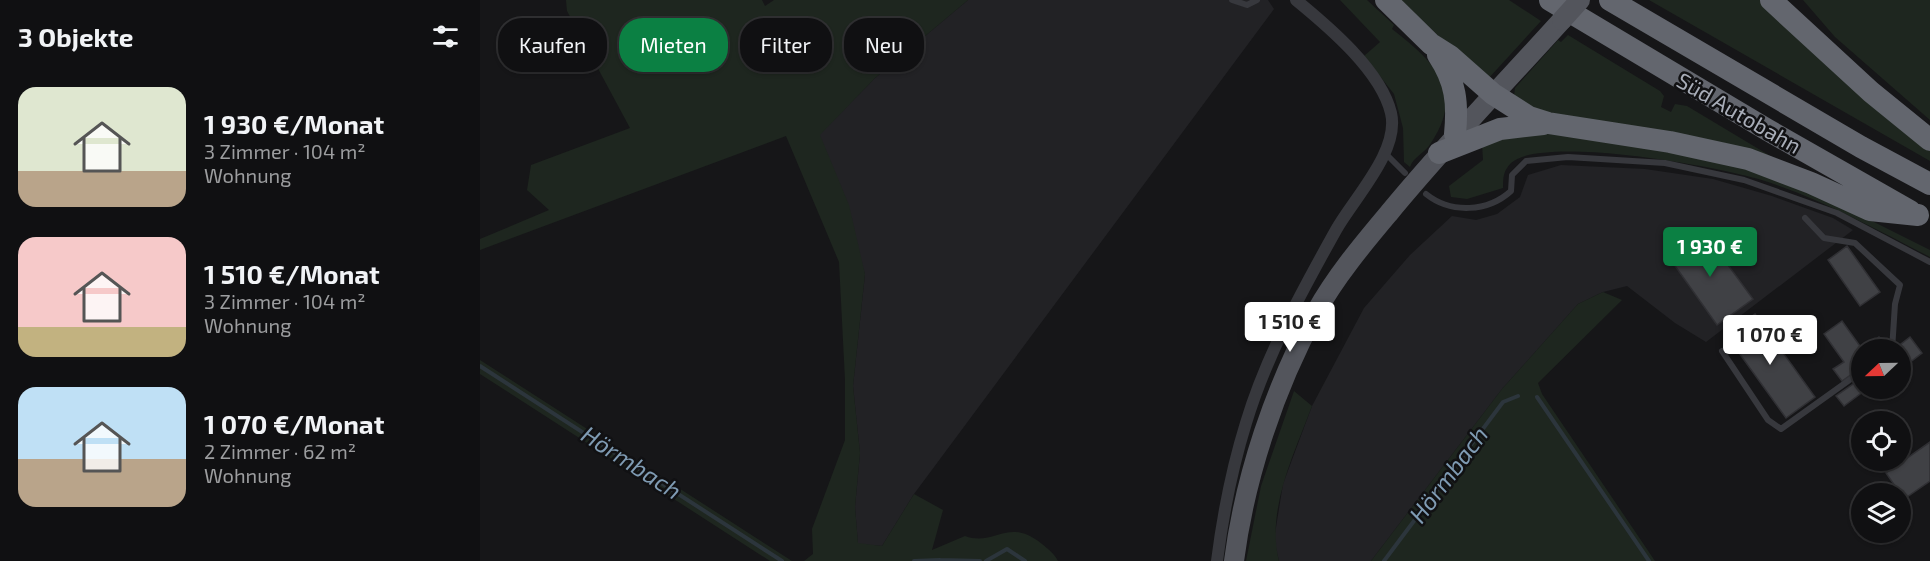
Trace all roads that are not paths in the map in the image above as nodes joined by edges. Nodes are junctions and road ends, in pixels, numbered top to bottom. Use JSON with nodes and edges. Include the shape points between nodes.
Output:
{"nodes":[{"id":1,"x":1232,"y":0,"type":"edge"},
{"id":2,"x":1257,"y":0,"type":"edge"},
{"id":3,"x":1296,"y":0,"type":"edge"},
{"id":4,"x":1386,"y":0,"type":"edge"},
{"id":5,"x":1550,"y":0,"type":"edge"},
{"id":6,"x":1580,"y":0,"type":"edge"},
{"id":7,"x":1610,"y":0,"type":"edge"},
{"id":8,"x":1771,"y":0,"type":"edge"},
{"id":9,"x":1431,"y":44,"type":"junction"},
{"id":10,"x":1492,"y":94,"type":"junction"},
{"id":11,"x":1548,"y":123,"type":"junction"},
{"id":12,"x":1455,"y":135,"type":"junction"},
{"id":13,"x":1930,"y":140,"type":"edge"},
{"id":14,"x":1385,"y":153,"type":"junction"},
{"id":15,"x":1439,"y":153,"type":"junction"},
{"id":16,"x":1405,"y":173,"type":"dead end"},
{"id":17,"x":1930,"y":184,"type":"edge"},
{"id":18,"x":1426,"y":194,"type":"dead end"},
{"id":19,"x":1805,"y":218,"type":"dead end"},
{"id":20,"x":1924,"y":219,"type":"edge"},
{"id":21,"x":1930,"y":262,"type":"edge"},
{"id":22,"x":1893,"y":339,"type":"edge"},
{"id":23,"x":1722,"y":351,"type":"dead end"},
{"id":24,"x":1851,"y":379,"type":"edge"},
{"id":25,"x":1217,"y":561,"type":"edge"},
{"id":26,"x":1234,"y":561,"type":"edge"}],
"edges":[{"from":1,"to":2,"type":"lane","via":[[1247,5]]},
{"from":3,"to":14,"type":"street","via":[[1378,80],[1392,114],[1392,136]]},
{"from":4,"to":9,"type":"highway"},
{"from":5,"to":20,"type":"highway","name":"Süd Autobahn"},
{"from":6,"to":10,"type":"main road","bridge":true},
{"from":7,"to":17,"type":"highway","name":"Süd Autobahn"},
{"from":8,"to":13,"type":"highway"},
{"from":9,"to":10,"type":"highway"},
{"from":9,"to":12,"type":"highway","via":[[1452,77],[1456,91]]},
{"from":10,"to":11,"type":"highway","via":[[1529,117]]},
{"from":10,"to":12,"type":"main road"},
{"from":11,"to":15,"type":"highway","via":[[1500,129]]},
{"from":11,"to":20,"type":"highway","via":[[1748,159],[1870,210]]},
{"from":12,"to":15,"type":"main road"},
{"from":14,"to":16,"type":"lane"},
{"from":14,"to":25,"type":"street","via":[[1338,227],[1270,359],[1246,422],[1232,475]]},
{"from":15,"to":26,"type":"main road","via":[[1351,259],[1317,311],[1287,373],[1259,447]]},
{"from":18,"to":21,"type":"lane","via":[[1437,203],[1477,209],[1501,200],[1511,191],[1512,175],[1526,161],[1568,157],[1665,163],[1744,180],[1837,213]]},
{"from":19,"to":22,"type":"lane","via":[[1824,238],[1855,243],[1900,285]]},
{"from":23,"to":24,"type":"lane","via":[[1768,420],[1781,429]]}]}
